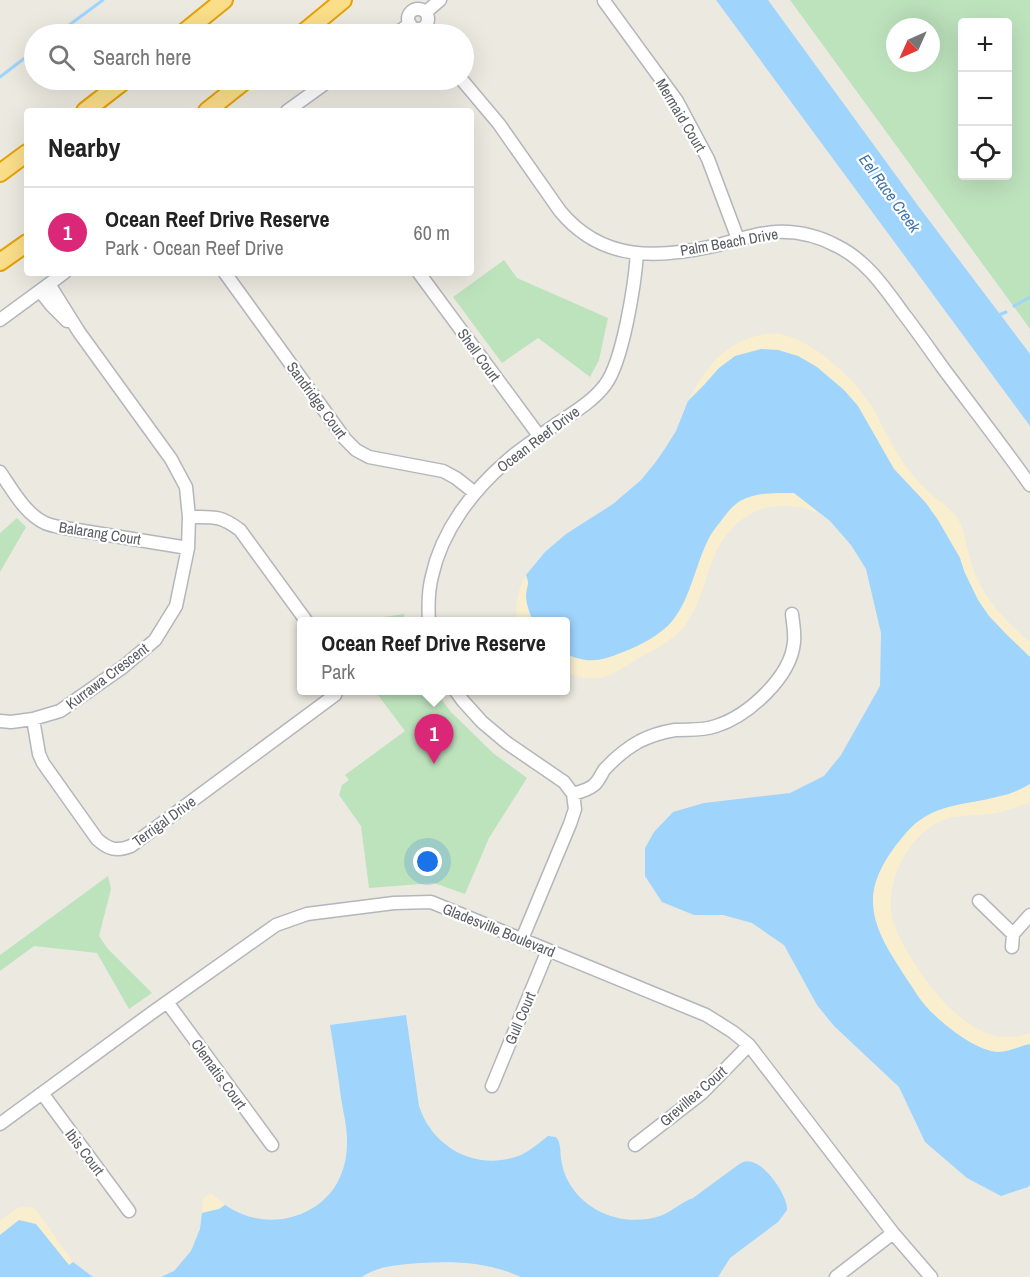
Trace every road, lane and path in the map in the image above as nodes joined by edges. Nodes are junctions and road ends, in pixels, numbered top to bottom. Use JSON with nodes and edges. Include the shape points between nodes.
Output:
{"nodes":[{"id":1,"x":224,"y":0,"type":"edge"},
{"id":2,"x":343,"y":0,"type":"edge"},
{"id":3,"x":440,"y":0,"type":"edge"},
{"id":4,"x":604,"y":1,"type":"edge"},
{"id":5,"x":426,"y":12,"type":"junction"},
{"id":6,"x":194,"y":24,"type":"edge"},
{"id":7,"x":314,"y":24,"type":"edge"},
{"id":8,"x":410,"y":24,"type":"edge"},
{"id":9,"x":428,"y":24,"type":"edge"},
{"id":10,"x":112,"y":90,"type":"edge"},
{"id":11,"x":233,"y":90,"type":"edge"},
{"id":12,"x":316,"y":90,"type":"edge"},
{"id":13,"x":470,"y":90,"type":"edge"},
{"id":14,"x":89,"y":108,"type":"edge"},
{"id":15,"x":211,"y":108,"type":"edge"},
{"id":16,"x":291,"y":108,"type":"edge"},
{"id":17,"x":24,"y":155,"type":"edge"},
{"id":18,"x":0,"y":173,"type":"edge"},
{"id":19,"x":738,"y":239,"type":"junction"},
{"id":20,"x":24,"y":245,"type":"edge"},
{"id":21,"x":637,"y":253,"type":"junction"},
{"id":22,"x":0,"y":262,"type":"edge"},
{"id":23,"x":60,"y":276,"type":"edge"},
{"id":24,"x":227,"y":276,"type":"edge"},
{"id":25,"x":421,"y":276,"type":"edge"},
{"id":26,"x":45,"y":287,"type":"junction"},
{"id":27,"x":0,"y":320,"type":"edge"},
{"id":28,"x":540,"y":436,"type":"junction"},
{"id":29,"x":0,"y":472,"type":"edge"},
{"id":30,"x":1030,"y":485,"type":"edge"},
{"id":31,"x":475,"y":493,"type":"junction"},
{"id":32,"x":189,"y":517,"type":"junction"},
{"id":33,"x":188,"y":548,"type":"junction"},
{"id":34,"x":792,"y":614,"type":"dead end"},
{"id":35,"x":304,"y":617,"type":"edge"},
{"id":36,"x":429,"y":617,"type":"edge"},
{"id":37,"x":335,"y":695,"type":"edge"},
{"id":38,"x":459,"y":695,"type":"edge"},
{"id":39,"x":33,"y":719,"type":"junction"},
{"id":40,"x":0,"y":721,"type":"edge"},
{"id":41,"x":573,"y":794,"type":"junction"},
{"id":42,"x":979,"y":901,"type":"dead end"},
{"id":43,"x":1030,"y":915,"type":"edge"},
{"id":44,"x":522,"y":939,"type":"junction"},
{"id":45,"x":548,"y":950,"type":"junction"},
{"id":46,"x":167,"y":1002,"type":"junction"},
{"id":47,"x":749,"y":1045,"type":"junction"},
{"id":48,"x":492,"y":1086,"type":"dead end"},
{"id":49,"x":42,"y":1094,"type":"junction"},
{"id":50,"x":0,"y":1124,"type":"edge"},
{"id":51,"x":635,"y":1144,"type":"dead end"},
{"id":52,"x":272,"y":1145,"type":"dead end"},
{"id":53,"x":129,"y":1211,"type":"dead end"},
{"id":54,"x":893,"y":1233,"type":"junction"},
{"id":55,"x":836,"y":1277,"type":"edge"},
{"id":56,"x":931,"y":1277,"type":"edge"}],
"edges":[{"from":1,"to":6,"type":"highway"},
{"from":2,"to":7,"type":"highway"},
{"from":3,"to":5,"type":"street"},
{"from":4,"to":19,"type":"street","name":"Mermaid Court","via":[[676,101],[708,159]]},
{"from":5,"to":8,"type":"street","via":[[413,10]]},
{"from":5,"to":9,"type":"street"},
{"from":10,"to":14,"type":"highway"},
{"from":11,"to":15,"type":"highway"},
{"from":12,"to":16,"type":"street"},
{"from":13,"to":21,"type":"street","name":"Palm Beach Drive","via":[[570,224],[610,248]]},
{"from":17,"to":18,"type":"highway"},
{"from":19,"to":21,"type":"street","name":"Palm Beach Drive","via":[[683,251]]},
{"from":19,"to":30,"type":"street","name":"Palm Beach Drive","via":[[775,232],[802,233],[835,244],[866,265]]},
{"from":20,"to":22,"type":"highway"},
{"from":21,"to":28,"type":"street","name":"Ocean Reef Drive","via":[[616,366],[592,399]]},
{"from":23,"to":26,"type":"street"},
{"from":24,"to":31,"type":"street","name":"Sandridge Court","via":[[356,450],[369,457],[443,471]]},
{"from":25,"to":28,"type":"street","name":"Shell Court"},
{"from":26,"to":27,"type":"street"},
{"from":26,"to":32,"type":"street","name":"Kurrawa Crescent","via":[[171,459],[186,487]]},
{"from":28,"to":31,"type":"street","name":"Ocean Reef Drive","via":[[509,459]]},
{"from":29,"to":33,"type":"street","name":"Balarang Court","via":[[24,505],[44,523]]},
{"from":31,"to":36,"type":"street","name":"Ocean Reef Drive","via":[[451,526],[438,556],[428,601]]},
{"from":32,"to":33,"type":"street","name":"Kurrawa Crescent"},
{"from":32,"to":35,"type":"street","via":[[218,517],[240,530]]},
{"from":33,"to":39,"type":"street","name":"Kurrawa Crescent","via":[[176,606],[155,640],[60,711]]},
{"from":34,"to":41,"type":"street","via":[[794,642],[790,657],[782,674],[756,703],[717,726],[675,730],[639,742],[619,756],[594,785]]},
{"from":37,"to":39,"type":"street","name":"Terrigal Drive","via":[[131,846],[116,850],[97,839],[54,780],[39,754]]},
{"from":38,"to":41,"type":"street","via":[[507,744],[564,782]]},
{"from":39,"to":40,"type":"street","name":"Kurrawa Crescent"},
{"from":41,"to":44,"type":"street","via":[[575,809],[570,824]]},
{"from":42,"to":43,"type":"street","via":[[1012,940]]},
{"from":44,"to":45,"type":"street","name":"Gladesville Boulevard"},
{"from":44,"to":46,"type":"street","name":"Gladesville Boulevard","via":[[431,902],[308,914],[267,931]]},
{"from":45,"to":47,"type":"street","name":"Gladesville Boulevard","via":[[706,1015]]},
{"from":45,"to":48,"type":"street","name":"Gull Court"},
{"from":46,"to":49,"type":"street","name":"Gladesville Boulevard"},
{"from":46,"to":52,"type":"street","name":"Clematis Court"},
{"from":47,"to":51,"type":"street","name":"Grevillea Court","via":[[702,1093]]},
{"from":47,"to":54,"type":"street","name":"Gladesville Boulevard"},
{"from":49,"to":50,"type":"street","name":"Gladesville Boulevard"},
{"from":49,"to":53,"type":"street","name":"Ibis Court"},
{"from":54,"to":55,"type":"street"},
{"from":54,"to":56,"type":"street","name":"Gladesville Boulevard"}]}
